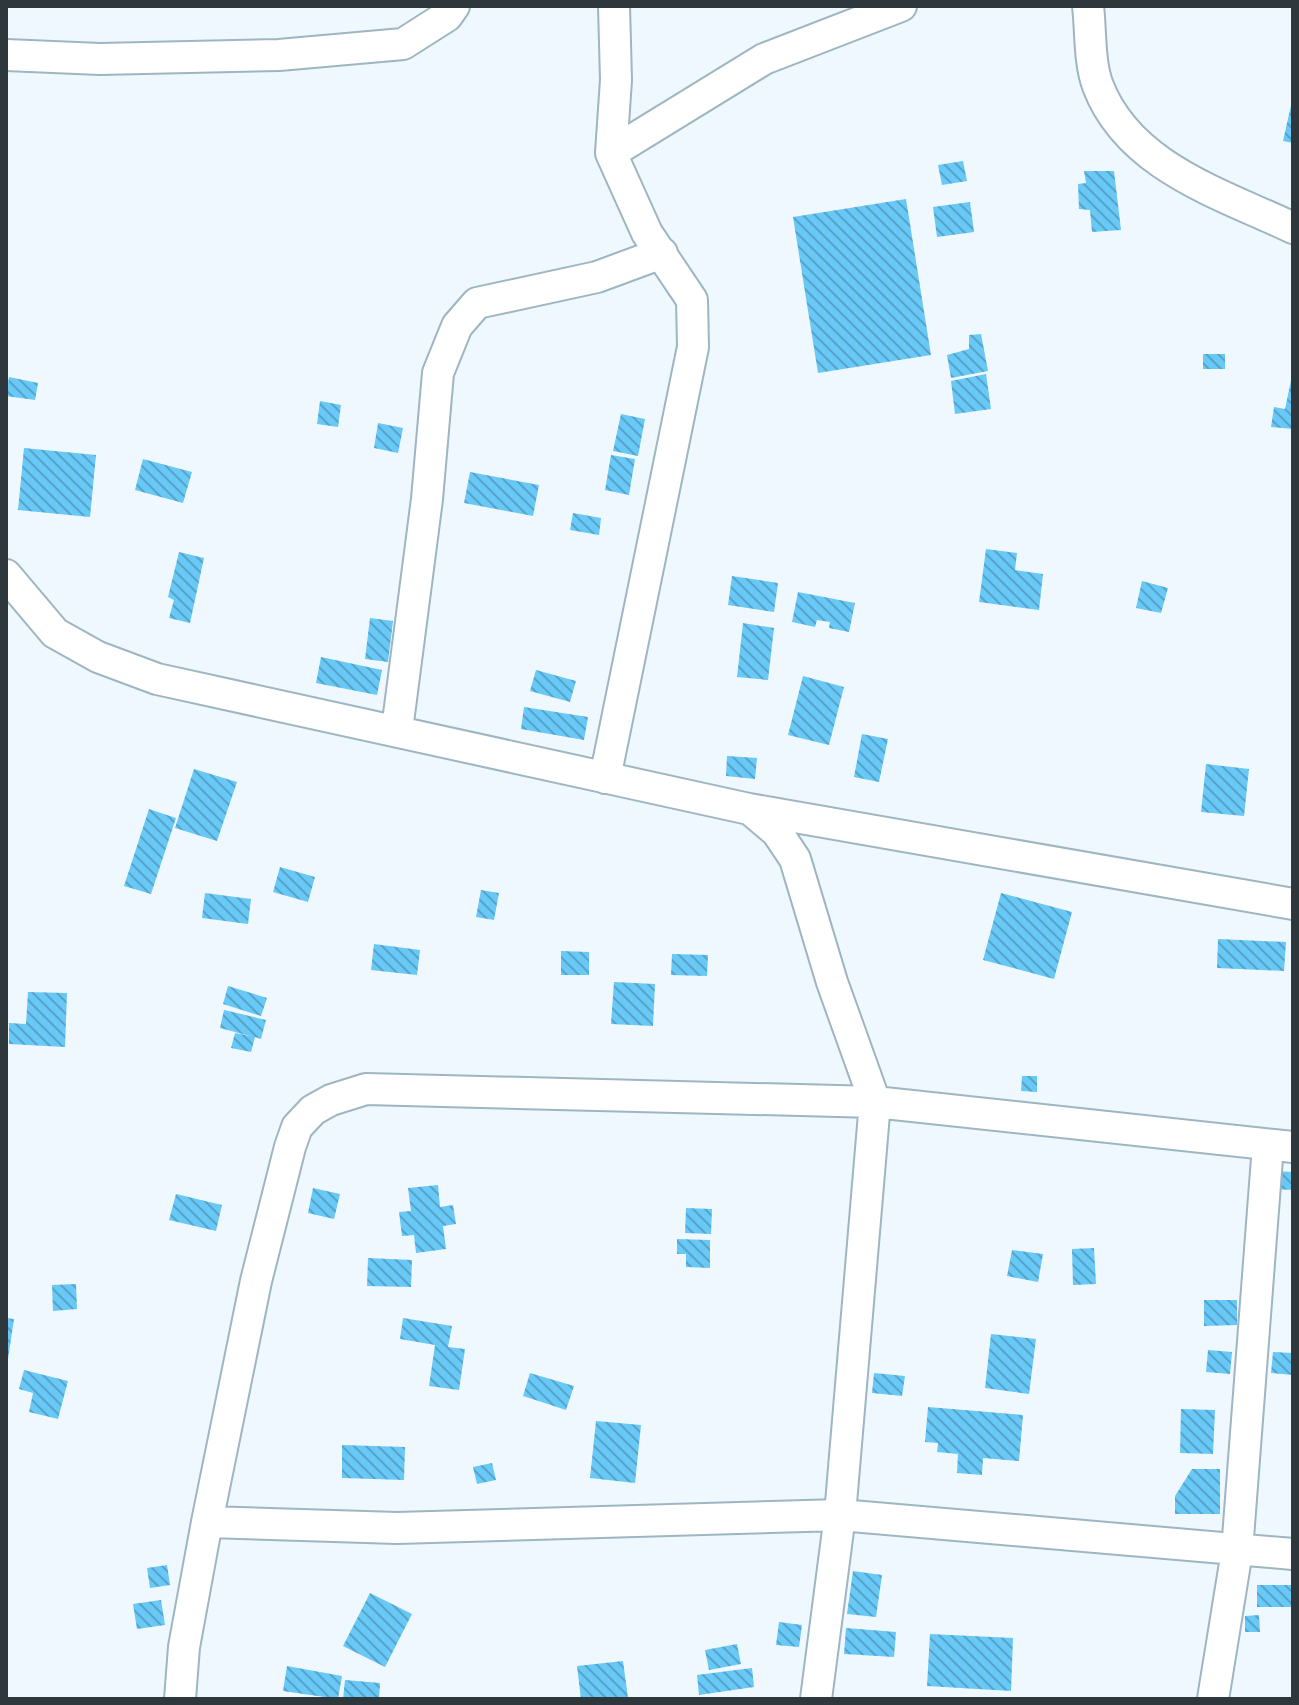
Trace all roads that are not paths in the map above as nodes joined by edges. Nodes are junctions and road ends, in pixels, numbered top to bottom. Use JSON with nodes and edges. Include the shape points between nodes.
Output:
{"nodes":[{"id":1,"x":454,"y":6,"type":"edge"},
{"id":2,"x":614,"y":6,"type":"edge"},
{"id":3,"x":901,"y":6,"type":"edge"},
{"id":4,"x":1088,"y":6,"type":"edge"},
{"id":5,"x":6,"y":55,"type":"edge"},
{"id":6,"x":611,"y":153,"type":"junction"},
{"id":7,"x":1293,"y":228,"type":"edge"},
{"id":8,"x":662,"y":253,"type":"junction"},
{"id":9,"x":6,"y":575,"type":"edge"},
{"id":10,"x":397,"y":730,"type":"junction"},
{"id":11,"x":605,"y":778,"type":"junction"},
{"id":12,"x":749,"y":809,"type":"junction"},
{"id":13,"x":1293,"y":904,"type":"edge"},
{"id":14,"x":875,"y":1102,"type":"junction"},
{"id":15,"x":1280,"y":1146,"type":"edge"},
{"id":16,"x":840,"y":1515,"type":"junction"},
{"id":17,"x":207,"y":1522,"type":"junction"},
{"id":18,"x":1237,"y":1551,"type":"junction"},
{"id":19,"x":1293,"y":1554,"type":"edge"},
{"id":20,"x":180,"y":1699,"type":"edge"},
{"id":21,"x":816,"y":1699,"type":"edge"},
{"id":22,"x":1213,"y":1699,"type":"edge"}],
"edges":[{"from":1,"to":5,"type":"street","via":[[403,44],[279,55]]},
{"from":2,"to":6,"type":"street"},
{"from":3,"to":6,"type":"street","via":[[764,59]]},
{"from":4,"to":7,"type":"street","via":[[1097,83],[1112,116],[1172,171]]},
{"from":6,"to":8,"type":"street","via":[[647,233]]},
{"from":8,"to":10,"type":"street","via":[[597,277],[477,303],[457,326],[438,373]]},
{"from":8,"to":11,"type":"street","via":[[692,300],[693,347]]},
{"from":9,"to":10,"type":"street","via":[[55,633],[98,657],[157,679]]},
{"from":10,"to":11,"type":"street"},
{"from":11,"to":12,"type":"street"},
{"from":12,"to":13,"type":"street"},
{"from":12,"to":14,"type":"street","via":[[777,832],[795,859]]},
{"from":14,"to":15,"type":"street"},
{"from":14,"to":16,"type":"street"},
{"from":14,"to":17,"type":"street","via":[[366,1089],[322,1105],[297,1127],[290,1147],[256,1281]]},
{"from":15,"to":18,"type":"street"},
{"from":16,"to":17,"type":"street","via":[[397,1528]]},
{"from":16,"to":18,"type":"street"},
{"from":16,"to":21,"type":"street"},
{"from":17,"to":20,"type":"street"},
{"from":18,"to":19,"type":"street"},
{"from":18,"to":22,"type":"street"}]}
